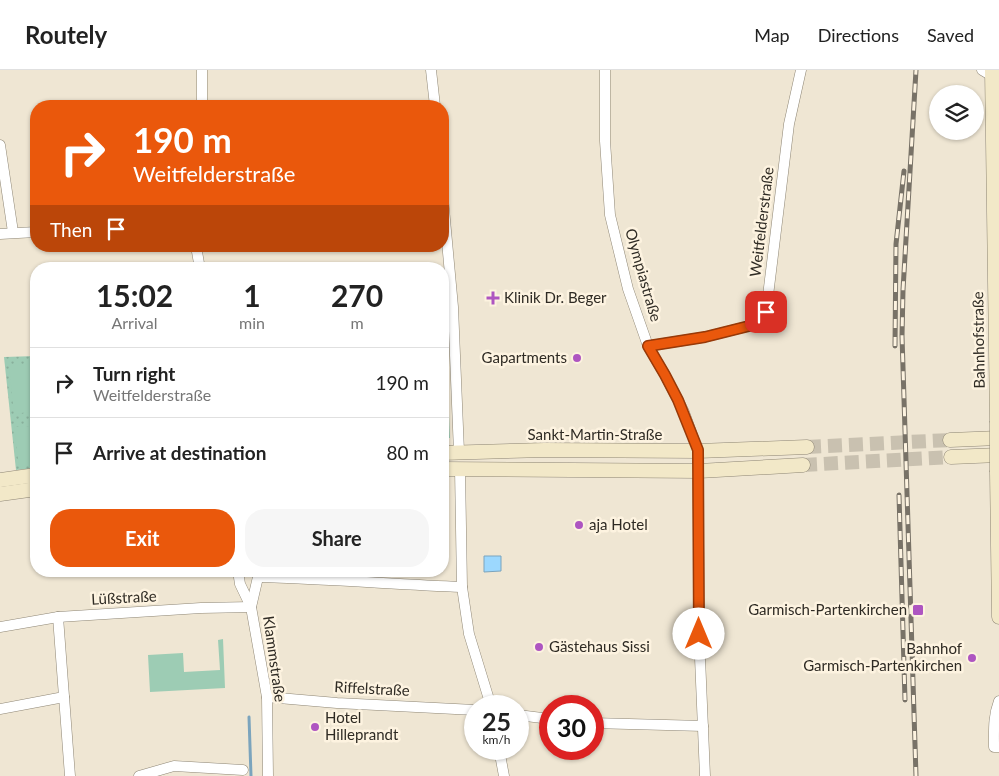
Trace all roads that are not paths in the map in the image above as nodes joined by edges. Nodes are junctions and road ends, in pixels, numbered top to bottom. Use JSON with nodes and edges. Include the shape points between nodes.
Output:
{"nodes":[{"id":1,"x":202,"y":70,"type":"edge"},
{"id":2,"x":431,"y":70,"type":"edge"},
{"id":3,"x":605,"y":70,"type":"edge"},
{"id":4,"x":801,"y":70,"type":"edge"},
{"id":5,"x":991,"y":73,"type":"edge"},
{"id":6,"x":202,"y":100,"type":"edge"},
{"id":7,"x":434,"y":100,"type":"edge"},
{"id":8,"x":0,"y":145,"type":"edge"},
{"id":9,"x":13,"y":232,"type":"junction"},
{"id":10,"x":30,"y":232,"type":"edge"},
{"id":11,"x":0,"y":234,"type":"edge"},
{"id":12,"x":449,"y":263,"type":"edge"},
{"id":13,"x":648,"y":346,"type":"junction"},
{"id":14,"x":999,"y":438,"type":"edge"},
{"id":15,"x":950,"y":440,"type":"tunnel mouth"},
{"id":16,"x":807,"y":447,"type":"tunnel mouth"},
{"id":17,"x":698,"y":451,"type":"junction"},
{"id":18,"x":459,"y":452,"type":"junction"},
{"id":19,"x":449,"y":453,"type":"edge"},
{"id":20,"x":999,"y":455,"type":"edge"},
{"id":21,"x":952,"y":457,"type":"tunnel mouth"},
{"id":22,"x":803,"y":465,"type":"tunnel mouth"},
{"id":23,"x":449,"y":469,"type":"edge"},
{"id":24,"x":460,"y":469,"type":"junction"},
{"id":25,"x":699,"y":471,"type":"junction"},
{"id":26,"x":30,"y":476,"type":"edge"},
{"id":27,"x":0,"y":480,"type":"edge"},
{"id":28,"x":30,"y":490,"type":"edge"},
{"id":29,"x":0,"y":494,"type":"edge"},
{"id":30,"x":239,"y":577,"type":"edge"},
{"id":31,"x":257,"y":577,"type":"edge"},
{"id":32,"x":300,"y":577,"type":"edge"},
{"id":33,"x":462,"y":587,"type":"junction"},
{"id":34,"x":252,"y":607,"type":"junction"},
{"id":35,"x":999,"y":609,"type":"edge"},
{"id":36,"x":58,"y":617,"type":"junction"},
{"id":37,"x":999,"y":617,"type":"edge"},
{"id":38,"x":0,"y":627,"type":"edge"},
{"id":39,"x":488,"y":695,"type":"edge"},
{"id":40,"x":267,"y":696,"type":"junction"},
{"id":41,"x":64,"y":697,"type":"junction"},
{"id":42,"x":998,"y":704,"type":"edge"},
{"id":43,"x":0,"y":709,"type":"edge"},
{"id":44,"x":464,"y":709,"type":"edge"},
{"id":45,"x":604,"y":723,"type":"edge"},
{"id":46,"x":704,"y":726,"type":"junction"},
{"id":47,"x":999,"y":747,"type":"edge"},
{"id":48,"x":501,"y":760,"type":"edge"},
{"id":49,"x":243,"y":770,"type":"dead end"},
{"id":50,"x":70,"y":776,"type":"edge"},
{"id":51,"x":139,"y":776,"type":"edge"},
{"id":52,"x":268,"y":776,"type":"edge"},
{"id":53,"x":504,"y":776,"type":"edge"},
{"id":54,"x":705,"y":776,"type":"edge"}],
"edges":[{"from":1,"to":6,"type":"street"},
{"from":2,"to":7,"type":"street"},
{"from":3,"to":13,"type":"street","name":"Olympiastraße","via":[[610,215],[628,289]]},
{"from":4,"to":13,"type":"street","name":"Weitfelderstraße","via":[[789,124],[766,312],[757,324]]},
{"from":5,"to":35,"type":"main road","name":"Bahnhofstraße","bridge":true},
{"from":8,"to":9,"type":"street"},
{"from":9,"to":10,"type":"street"},
{"from":9,"to":11,"type":"street"},
{"from":12,"to":18,"type":"street"},
{"from":13,"to":17,"type":"street","name":"Olympiastraße","via":[[680,405]]},
{"from":14,"to":15,"type":"main road"},
{"from":16,"to":17,"type":"main road","name":"Sankt-Martin-Straße"},
{"from":17,"to":18,"type":"main road","name":"Sankt-Martin-Straße"},
{"from":17,"to":25,"type":"street","name":"Olympiastraße"},
{"from":18,"to":19,"type":"main road","name":"Sankt-Martin-Straße"},
{"from":20,"to":21,"type":"main road"},
{"from":22,"to":25,"type":"main road"},
{"from":23,"to":24,"type":"main road"},
{"from":24,"to":25,"type":"main road"},
{"from":24,"to":33,"type":"street"},
{"from":25,"to":46,"type":"street","name":"Olympiastraße","via":[[699,634]]},
{"from":26,"to":27,"type":"main road"},
{"from":28,"to":29,"type":"main road"},
{"from":30,"to":34,"type":"street","name":"Klammstraße"},
{"from":31,"to":34,"type":"street","name":"Klammstraße"},
{"from":32,"to":33,"type":"street","name":"Klammstraße"},
{"from":33,"to":39,"type":"street","via":[[469,634]]},
{"from":34,"to":36,"type":"street","name":"Lüßstraße"},
{"from":34,"to":40,"type":"street","name":"Klammstraße"},
{"from":35,"to":37,"type":"main road","name":"Bahnhofstraße"},
{"from":36,"to":38,"type":"street","name":"Lüßstraße"},
{"from":36,"to":41,"type":"street"},
{"from":40,"to":44,"type":"street","name":"Riffelstraße"},
{"from":40,"to":52,"type":"street","name":"Klammstraße"},
{"from":41,"to":43,"type":"street"},
{"from":41,"to":50,"type":"street"},
{"from":42,"to":47,"type":"street","via":[[994,717],[994,747]]},
{"from":45,"to":46,"type":"street"},
{"from":46,"to":54,"type":"street","name":"Olympiastraße"},
{"from":48,"to":53,"type":"street"},
{"from":49,"to":51,"type":"street","via":[[174,766]]}]}
